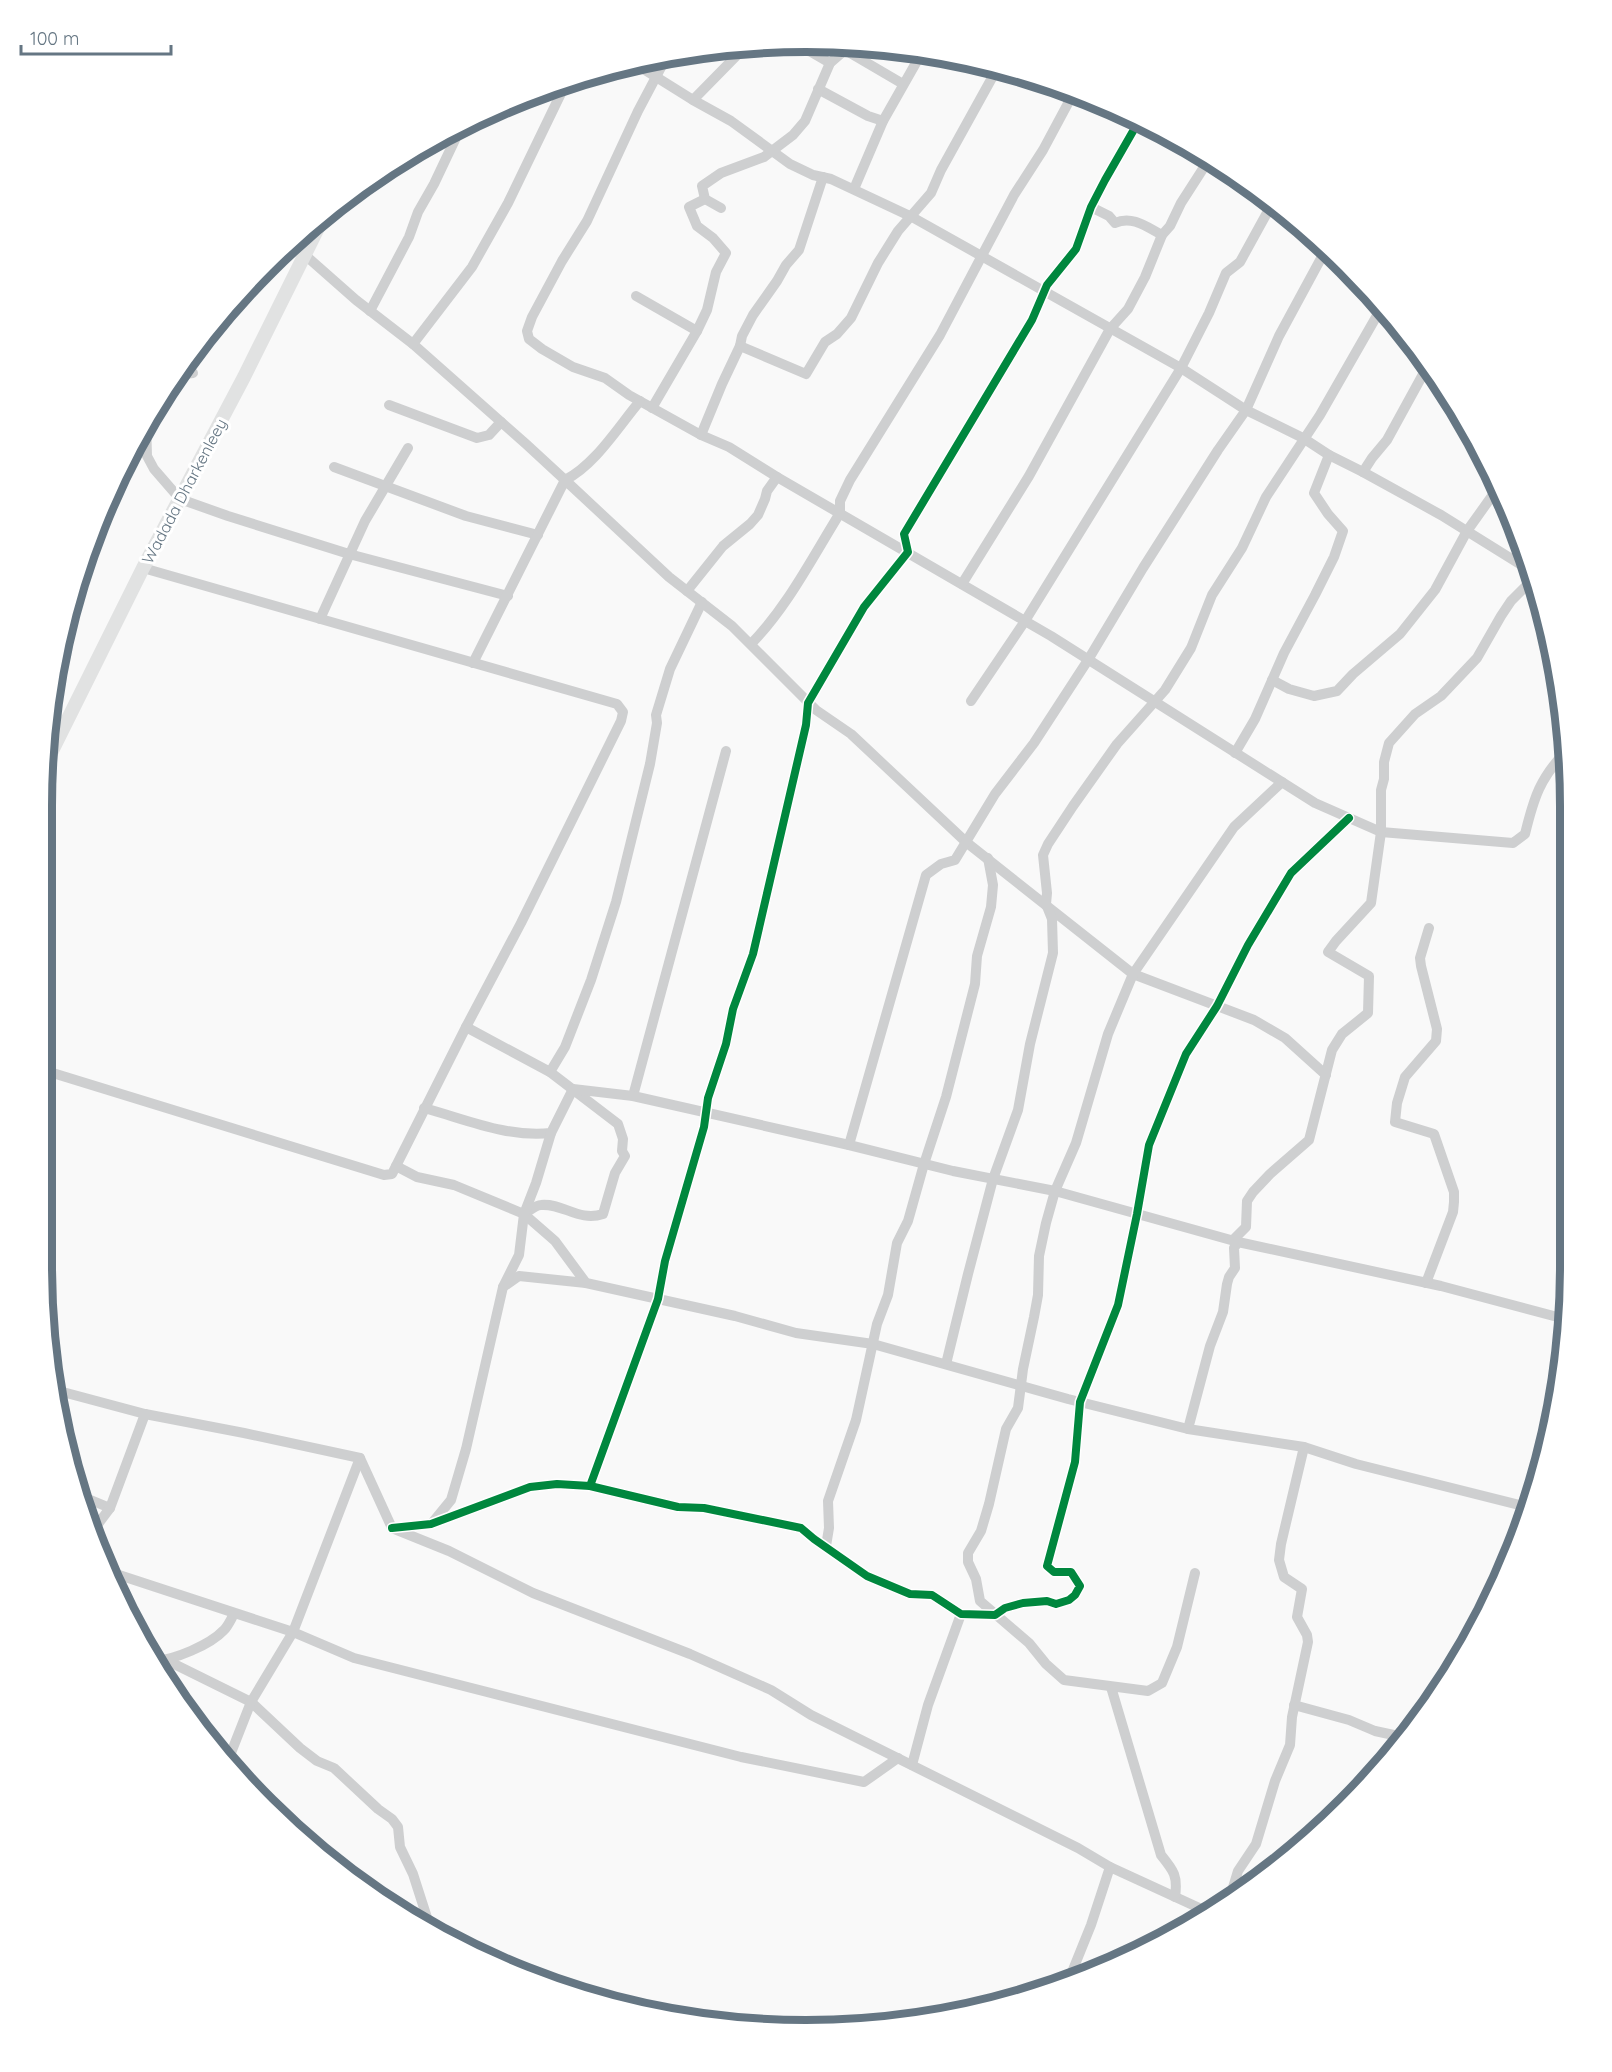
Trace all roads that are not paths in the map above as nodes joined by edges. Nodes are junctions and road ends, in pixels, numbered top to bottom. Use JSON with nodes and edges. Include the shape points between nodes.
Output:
{"nodes":[{"id":1,"x":811,"y":52,"type":"edge"},
{"id":2,"x":840,"y":53,"type":"edge"},
{"id":3,"x":857,"y":54,"type":"edge"},
{"id":4,"x":736,"y":56,"type":"edge"},
{"id":5,"x":917,"y":61,"type":"edge"},
{"id":6,"x":830,"y":63,"type":"junction"},
{"id":7,"x":661,"y":67,"type":"edge"},
{"id":8,"x":645,"y":70,"type":"edge"},
{"id":9,"x":655,"y":76,"type":"junction"},
{"id":10,"x":993,"y":76,"type":"edge"},
{"id":11,"x":903,"y":84,"type":"junction"},
{"id":12,"x":818,"y":89,"type":"junction"},
{"id":13,"x":561,"y":93,"type":"edge"},
{"id":14,"x":693,"y":100,"type":"junction"},
{"id":15,"x":1070,"y":100,"type":"edge"},
{"id":16,"x":883,"y":121,"type":"junction"},
{"id":17,"x":1135,"y":128,"type":"edge"},
{"id":18,"x":456,"y":139,"type":"edge"},
{"id":19,"x":771,"y":150,"type":"junction"},
{"id":20,"x":1205,"y":166,"type":"edge"},
{"id":21,"x":823,"y":177,"type":"junction"},
{"id":22,"x":854,"y":189,"type":"junction"},
{"id":23,"x":705,"y":199,"type":"junction"},
{"id":24,"x":1091,"y":207,"type":"junction"},
{"id":25,"x":721,"y":208,"type":"dead end"},
{"id":26,"x":1268,"y":211,"type":"edge"},
{"id":27,"x":912,"y":217,"type":"junction"},
{"id":28,"x":315,"y":234,"type":"edge"},
{"id":29,"x":1162,"y":236,"type":"junction"},
{"id":30,"x":305,"y":255,"type":"junction"},
{"id":31,"x":983,"y":257,"type":"junction"},
{"id":32,"x":1322,"y":257,"type":"edge"},
{"id":33,"x":1043,"y":292,"type":"junction"},
{"id":34,"x":636,"y":296,"type":"dead end"},
{"id":35,"x":370,"y":311,"type":"junction"},
{"id":36,"x":1378,"y":315,"type":"edge"},
{"id":37,"x":1110,"y":329,"type":"junction"},
{"id":38,"x":697,"y":331,"type":"junction"},
{"id":39,"x":413,"y":344,"type":"junction"},
{"id":40,"x":740,"y":346,"type":"junction"},
{"id":41,"x":1181,"y":368,"type":"junction"},
{"id":42,"x":193,"y":373,"type":"dead end"},
{"id":43,"x":189,"y":374,"type":"edge"},
{"id":44,"x":1423,"y":374,"type":"edge"},
{"id":45,"x":640,"y":401,"type":"junction"},
{"id":46,"x":389,"y":405,"type":"dead end"},
{"id":47,"x":652,"y":408,"type":"junction"},
{"id":48,"x":1246,"y":410,"type":"junction"},
{"id":49,"x":501,"y":422,"type":"junction"},
{"id":50,"x":701,"y":435,"type":"junction"},
{"id":51,"x":1303,"y":438,"type":"junction"},
{"id":52,"x":147,"y":441,"type":"edge"},
{"id":53,"x":408,"y":448,"type":"dead end"},
{"id":54,"x":1329,"y":455,"type":"junction"},
{"id":55,"x":334,"y":467,"type":"dead end"},
{"id":56,"x":1363,"y":472,"type":"junction"},
{"id":57,"x":777,"y":477,"type":"junction"},
{"id":58,"x":565,"y":480,"type":"junction"},
{"id":59,"x":385,"y":485,"type":"junction"},
{"id":60,"x":1492,"y":496,"type":"edge"},
{"id":61,"x":180,"y":498,"type":"junction"},
{"id":62,"x":840,"y":513,"type":"junction"},
{"id":63,"x":1467,"y":531,"type":"junction"},
{"id":64,"x":538,"y":534,"type":"junction"},
{"id":65,"x":908,"y":552,"type":"junction"},
{"id":66,"x":349,"y":554,"type":"junction"},
{"id":67,"x":1520,"y":565,"type":"edge"},
{"id":68,"x":143,"y":568,"type":"junction"},
{"id":69,"x":962,"y":584,"type":"junction"},
{"id":70,"x":1526,"y":585,"type":"edge"},
{"id":71,"x":687,"y":591,"type":"junction"},
{"id":72,"x":508,"y":596,"type":"junction"},
{"id":73,"x":702,"y":602,"type":"junction"},
{"id":74,"x":320,"y":619,"type":"junction"},
{"id":75,"x":1025,"y":621,"type":"junction"},
{"id":76,"x":751,"y":644,"type":"junction"},
{"id":77,"x":1088,"y":660,"type":"junction"},
{"id":78,"x":473,"y":663,"type":"junction"},
{"id":79,"x":1272,"y":680,"type":"junction"},
{"id":80,"x":971,"y":700,"type":"dead end"},
{"id":81,"x":1153,"y":701,"type":"junction"},
{"id":82,"x":808,"y":703,"type":"junction"},
{"id":83,"x":55,"y":744,"type":"edge"},
{"id":84,"x":726,"y":751,"type":"dead end"},
{"id":85,"x":1235,"y":753,"type":"junction"},
{"id":86,"x":1558,"y":760,"type":"edge"},
{"id":87,"x":1282,"y":782,"type":"junction"},
{"id":88,"x":1349,"y":818,"type":"junction"},
{"id":89,"x":1381,"y":832,"type":"junction"},
{"id":90,"x":966,"y":842,"type":"junction"},
{"id":91,"x":988,"y":858,"type":"junction"},
{"id":92,"x":1046,"y":904,"type":"junction"},
{"id":93,"x":1429,"y":928,"type":"dead end"},
{"id":94,"x":1133,"y":974,"type":"junction"},
{"id":95,"x":1217,"y":1006,"type":"junction"},
{"id":96,"x":466,"y":1027,"type":"junction"},
{"id":97,"x":550,"y":1072,"type":"junction"},
{"id":98,"x":52,"y":1073,"type":"edge"},
{"id":99,"x":1326,"y":1075,"type":"junction"},
{"id":100,"x":573,"y":1089,"type":"junction"},
{"id":101,"x":633,"y":1096,"type":"junction"},
{"id":102,"x":424,"y":1108,"type":"junction"},
{"id":103,"x":707,"y":1112,"type":"junction"},
{"id":104,"x":551,"y":1133,"type":"junction"},
{"id":105,"x":849,"y":1145,"type":"junction"},
{"id":106,"x":924,"y":1164,"type":"junction"},
{"id":107,"x":396,"y":1166,"type":"junction"},
{"id":108,"x":993,"y":1179,"type":"junction"},
{"id":109,"x":1055,"y":1191,"type":"junction"},
{"id":110,"x":524,"y":1214,"type":"junction"},
{"id":111,"x":1137,"y":1214,"type":"junction"},
{"id":112,"x":1235,"y":1241,"type":"junction"},
{"id":113,"x":586,"y":1283,"type":"junction"},
{"id":114,"x":1426,"y":1283,"type":"junction"},
{"id":115,"x":503,"y":1287,"type":"junction"},
{"id":116,"x":658,"y":1299,"type":"junction"},
{"id":117,"x":1558,"y":1317,"type":"edge"},
{"id":118,"x":873,"y":1344,"type":"junction"},
{"id":119,"x":946,"y":1364,"type":"junction"},
{"id":120,"x":1022,"y":1386,"type":"junction"},
{"id":121,"x":64,"y":1392,"type":"edge"},
{"id":122,"x":1080,"y":1402,"type":"junction"},
{"id":123,"x":145,"y":1414,"type":"junction"},
{"id":124,"x":1188,"y":1429,"type":"junction"},
{"id":125,"x":1304,"y":1448,"type":"junction"},
{"id":126,"x":360,"y":1458,"type":"junction"},
{"id":127,"x":590,"y":1486,"type":"junction"},
{"id":128,"x":89,"y":1500,"type":"edge"},
{"id":129,"x":1521,"y":1505,"type":"edge"},
{"id":130,"x":110,"y":1508,"type":"junction"},
{"id":131,"x":98,"y":1524,"type":"edge"},
{"id":132,"x":431,"y":1524,"type":"junction"},
{"id":133,"x":392,"y":1528,"type":"junction"},
{"id":134,"x":826,"y":1546,"type":"junction"},
{"id":135,"x":1195,"y":1573,"type":"dead end"},
{"id":136,"x":119,"y":1575,"type":"edge"},
{"id":137,"x":234,"y":1614,"type":"junction"},
{"id":138,"x":961,"y":1614,"type":"junction"},
{"id":139,"x":994,"y":1615,"type":"junction"},
{"id":140,"x":293,"y":1632,"type":"junction"},
{"id":141,"x":166,"y":1660,"type":"joint"},
{"id":142,"x":1111,"y":1687,"type":"junction"},
{"id":143,"x":251,"y":1702,"type":"junction"},
{"id":144,"x":1294,"y":1705,"type":"junction"},
{"id":145,"x":1396,"y":1735,"type":"edge"},
{"id":146,"x":231,"y":1753,"type":"edge"},
{"id":147,"x":898,"y":1758,"type":"junction"},
{"id":148,"x":912,"y":1765,"type":"junction"},
{"id":149,"x":1110,"y":1867,"type":"junction"},
{"id":150,"x":1233,"y":1887,"type":"edge"},
{"id":151,"x":1175,"y":1897,"type":"junction"},
{"id":152,"x":1200,"y":1908,"type":"edge"},
{"id":153,"x":427,"y":1918,"type":"edge"},
{"id":154,"x":1073,"y":1970,"type":"edge"}],
"edges":[{"from":1,"to":6,"type":"street"},
{"from":2,"to":6,"type":"street"},
{"from":3,"to":11,"type":"street"},
{"from":4,"to":14,"type":"street"},
{"from":5,"to":11,"type":"street"},
{"from":6,"to":12,"type":"street"},
{"from":7,"to":9,"type":"street"},
{"from":8,"to":9,"type":"street"},
{"from":9,"to":14,"type":"street"},
{"from":9,"to":45,"type":"street","via":[[587,221],[549,283],[527,331],[529,339],[542,349],[573,367],[605,378]]},
{"from":10,"to":27,"type":"street","via":[[931,194]]},
{"from":11,"to":16,"type":"street"},
{"from":12,"to":16,"type":"street"},
{"from":12,"to":19,"type":"street","via":[[805,121]]},
{"from":13,"to":39,"type":"street","via":[[472,267]]},
{"from":14,"to":19,"type":"street"},
{"from":15,"to":31,"type":"street"},
{"from":16,"to":22,"type":"street"},
{"from":17,"to":24,"type":"street"},
{"from":18,"to":35,"type":"street"},
{"from":19,"to":21,"type":"street","via":[[790,164]]},
{"from":19,"to":23,"type":"street","via":[[764,157],[710,180],[702,186]]},
{"from":20,"to":29,"type":"street"},
{"from":21,"to":22,"type":"street"},
{"from":21,"to":40,"type":"street","via":[[799,250],[753,315]]},
{"from":22,"to":27,"type":"street"},
{"from":23,"to":25,"type":"street"},
{"from":23,"to":38,"type":"street","via":[[689,207],[692,216],[697,226],[726,253]]},
{"from":24,"to":29,"type":"street","via":[[1115,223],[1131,220]]},
{"from":24,"to":33,"type":"street","via":[[1076,249]]},
{"from":26,"to":41,"type":"street","via":[[1240,262],[1226,273]]},
{"from":27,"to":31,"type":"street"},
{"from":27,"to":40,"type":"street","via":[[878,263],[851,318],[825,342],[806,374]]},
{"from":28,"to":30,"type":"main road","name":"Wadada Dharkenleey"},
{"from":29,"to":37,"type":"street","via":[[1128,309]]},
{"from":30,"to":35,"type":"street"},
{"from":30,"to":61,"type":"main road","name":"Wadada Dharkenleey"},
{"from":31,"to":33,"type":"street"},
{"from":31,"to":62,"type":"street","via":[[940,335],[850,480],[840,501]]},
{"from":32,"to":48,"type":"street","via":[[1279,336]]},
{"from":33,"to":37,"type":"street"},
{"from":33,"to":65,"type":"street","via":[[1032,320],[904,534]]},
{"from":34,"to":38,"type":"street"},
{"from":35,"to":39,"type":"street"},
{"from":36,"to":51,"type":"street"},
{"from":37,"to":41,"type":"street"},
{"from":37,"to":69,"type":"street","via":[[1029,476]]},
{"from":38,"to":47,"type":"street"},
{"from":39,"to":49,"type":"street"},
{"from":40,"to":50,"type":"street"},
{"from":41,"to":48,"type":"street"},
{"from":41,"to":75,"type":"street"},
{"from":42,"to":43,"type":"street"},
{"from":44,"to":56,"type":"street","via":[[1387,440]]},
{"from":45,"to":47,"type":"street"},
{"from":45,"to":58,"type":"street","via":[[604,446]]},
{"from":46,"to":49,"type":"street","via":[[477,438],[489,435]]},
{"from":47,"to":50,"type":"street"},
{"from":48,"to":51,"type":"street"},
{"from":48,"to":77,"type":"street"},
{"from":49,"to":58,"type":"street"},
{"from":50,"to":57,"type":"street","via":[[729,447]]},
{"from":51,"to":54,"type":"street"},
{"from":51,"to":81,"type":"street","via":[[1212,595],[1191,648],[1165,690]]},
{"from":52,"to":61,"type":"street","via":[[147,456],[154,469]]},
{"from":53,"to":59,"type":"street"},
{"from":54,"to":56,"type":"street"},
{"from":54,"to":79,"type":"street","via":[[1314,493],[1343,531],[1316,596]]},
{"from":55,"to":59,"type":"street"},
{"from":56,"to":63,"type":"street"},
{"from":57,"to":62,"type":"street"},
{"from":57,"to":71,"type":"street","via":[[767,490],[758,515],[723,546]]},
{"from":58,"to":64,"type":"street"},
{"from":58,"to":71,"type":"street"},
{"from":59,"to":64,"type":"street","via":[[466,516]]},
{"from":59,"to":66,"type":"street"},
{"from":60,"to":63,"type":"street"},
{"from":61,"to":66,"type":"street"},
{"from":61,"to":68,"type":"main road","name":"Wadada Dharkenleey"},
{"from":62,"to":65,"type":"street"},
{"from":62,"to":76,"type":"street","via":[[786,602]]},
{"from":63,"to":67,"type":"street"},
{"from":63,"to":79,"type":"street","via":[[1435,590],[1400,634],[1337,691],[1314,696]]},
{"from":64,"to":72,"type":"street"},
{"from":65,"to":69,"type":"street"},
{"from":65,"to":82,"type":"street","via":[[864,607]]},
{"from":66,"to":72,"type":"street"},
{"from":66,"to":74,"type":"street"},
{"from":68,"to":74,"type":"street"},
{"from":68,"to":83,"type":"main road","name":"Wadada Dharkenleey"},
{"from":69,"to":75,"type":"street"},
{"from":70,"to":89,"type":"street","via":[[1511,601],[1477,658],[1389,743],[1381,790]]},
{"from":71,"to":73,"type":"street"},
{"from":72,"to":78,"type":"street"},
{"from":73,"to":76,"type":"street"},
{"from":73,"to":97,"type":"street","via":[[670,669],[656,715],[650,764],[613,914],[584,999]]},
{"from":74,"to":78,"type":"street"},
{"from":75,"to":77,"type":"street"},
{"from":75,"to":80,"type":"street"},
{"from":76,"to":82,"type":"street"},
{"from":77,"to":81,"type":"street"},
{"from":77,"to":90,"type":"street"},
{"from":78,"to":96,"type":"street","via":[[617,704],[623,712]]},
{"from":79,"to":85,"type":"street"},
{"from":81,"to":85,"type":"street"},
{"from":81,"to":92,"type":"street","via":[[1116,744],[1048,844],[1043,855]]},
{"from":82,"to":90,"type":"street","via":[[851,734]]},
{"from":82,"to":103,"type":"street","via":[[753,954],[733,1009]]},
{"from":84,"to":101,"type":"street"},
{"from":85,"to":87,"type":"street"},
{"from":86,"to":89,"type":"street","via":[[1533,798],[1525,834],[1513,843]]},
{"from":87,"to":88,"type":"street"},
{"from":87,"to":94,"type":"street","via":[[1234,827]]},
{"from":88,"to":89,"type":"street"},
{"from":88,"to":95,"type":"street","via":[[1291,873]]},
{"from":89,"to":99,"type":"street","via":[[1371,903],[1328,952],[1369,976],[1368,1013],[1342,1034],[1332,1050]]},
{"from":90,"to":91,"type":"street"},
{"from":90,"to":105,"type":"street","via":[[955,860],[926,875]]},
{"from":91,"to":92,"type":"street"},
{"from":91,"to":106,"type":"street","via":[[993,885],[991,907],[976,956],[975,984]]},
{"from":92,"to":94,"type":"street"},
{"from":92,"to":108,"type":"street","via":[[1052,919],[1053,953],[1018,1110]]},
{"from":93,"to":114,"type":"street","via":[[1420,958],[1437,1029],[1436,1041],[1405,1077],[1395,1122],[1434,1134],[1454,1192],[1453,1212]]},
{"from":94,"to":95,"type":"street"},
{"from":94,"to":109,"type":"street","via":[[1108,1034],[1076,1143]]},
{"from":95,"to":99,"type":"street","via":[[1254,1020],[1285,1038]]},
{"from":95,"to":111,"type":"street","via":[[1186,1054],[1149,1145]]},
{"from":96,"to":97,"type":"street"},
{"from":96,"to":102,"type":"street"},
{"from":97,"to":100,"type":"street"},
{"from":98,"to":107,"type":"street","via":[[384,1175],[392,1174]]},
{"from":99,"to":112,"type":"street","via":[[1309,1140],[1253,1192],[1248,1201],[1246,1227]]},
{"from":100,"to":101,"type":"street"},
{"from":100,"to":104,"type":"street"},
{"from":100,"to":110,"type":"street","via":[[618,1124],[623,1139],[625,1156],[615,1173],[603,1214],[591,1218],[540,1205]]},
{"from":101,"to":103,"type":"street"},
{"from":102,"to":104,"type":"street","via":[[518,1134]]},
{"from":102,"to":107,"type":"street"},
{"from":103,"to":105,"type":"street"},
{"from":103,"to":116,"type":"street"},
{"from":104,"to":110,"type":"street"},
{"from":105,"to":106,"type":"street"},
{"from":106,"to":108,"type":"street"},
{"from":106,"to":118,"type":"street","via":[[908,1221],[897,1243],[888,1295]]},
{"from":107,"to":110,"type":"street"},
{"from":108,"to":109,"type":"street"},
{"from":108,"to":119,"type":"street"},
{"from":109,"to":111,"type":"street"},
{"from":109,"to":120,"type":"street","via":[[1039,1256],[1038,1295]]},
{"from":110,"to":113,"type":"street","via":[[555,1241]]},
{"from":110,"to":115,"type":"street","via":[[519,1256]]},
{"from":111,"to":112,"type":"street"},
{"from":111,"to":122,"type":"street","via":[[1118,1305]]},
{"from":112,"to":114,"type":"street"},
{"from":112,"to":124,"type":"street","via":[[1235,1268],[1227,1284],[1223,1312]]},
{"from":113,"to":115,"type":"street","via":[[519,1276]]},
{"from":113,"to":116,"type":"street"},
{"from":114,"to":117,"type":"street"},
{"from":115,"to":132,"type":"street","via":[[451,1500]]},
{"from":116,"to":118,"type":"street","via":[[796,1333]]},
{"from":116,"to":127,"type":"street"},
{"from":118,"to":119,"type":"street"},
{"from":118,"to":134,"type":"street","via":[[856,1420],[828,1501],[830,1528]]},
{"from":119,"to":120,"type":"street"},
{"from":120,"to":122,"type":"street"},
{"from":120,"to":139,"type":"street","via":[[1018,1408],[1006,1429],[981,1531],[968,1552],[980,1601]]},
{"from":121,"to":123,"type":"street"},
{"from":122,"to":124,"type":"street"},
{"from":122,"to":139,"type":"street","via":[[1075,1462],[1047,1566],[1054,1572],[1071,1572],[1080,1586],[1070,1600],[1056,1604],[1023,1603]]},
{"from":123,"to":126,"type":"street"},
{"from":123,"to":130,"type":"street"},
{"from":124,"to":125,"type":"street"},
{"from":125,"to":129,"type":"street"},
{"from":125,"to":144,"type":"street","via":[[1279,1560],[1284,1577],[1302,1589],[1297,1617],[1308,1642]]},
{"from":126,"to":133,"type":"street"},
{"from":126,"to":140,"type":"street"},
{"from":127,"to":132,"type":"street","via":[[530,1487]]},
{"from":127,"to":134,"type":"street","via":[[678,1507],[704,1508],[801,1528]]},
{"from":128,"to":130,"type":"street"},
{"from":130,"to":131,"type":"street"},
{"from":132,"to":133,"type":"street"},
{"from":133,"to":147,"type":"street","via":[[534,1593],[771,1690],[811,1715]]},
{"from":134,"to":138,"type":"street","via":[[867,1576],[910,1593],[932,1595]]},
{"from":135,"to":142,"type":"street","via":[[1177,1647],[1162,1683],[1148,1691]]},
{"from":136,"to":137,"type":"street"},
{"from":137,"to":140,"type":"street"},
{"from":137,"to":141,"type":"street","via":[[224,1630],[205,1644]]},
{"from":138,"to":139,"type":"street"},
{"from":138,"to":148,"type":"street"},
{"from":139,"to":142,"type":"street","via":[[1065,1680]]},
{"from":140,"to":143,"type":"street"},
{"from":140,"to":147,"type":"street","via":[[354,1658],[741,1757],[864,1782]]},
{"from":141,"to":143,"type":"street"},
{"from":142,"to":151,"type":"street","via":[[1161,1855],[1177,1882]]},
{"from":143,"to":146,"type":"street"},
{"from":143,"to":153,"type":"street","via":[[317,1761],[334,1768],[398,1827],[400,1847]]},
{"from":144,"to":145,"type":"street"},
{"from":144,"to":150,"type":"street","via":[[1290,1744],[1256,1844],[1238,1871]]},
{"from":147,"to":148,"type":"street"},
{"from":148,"to":149,"type":"street"},
{"from":149,"to":151,"type":"street"},
{"from":149,"to":154,"type":"street"},
{"from":151,"to":152,"type":"street"}]}
